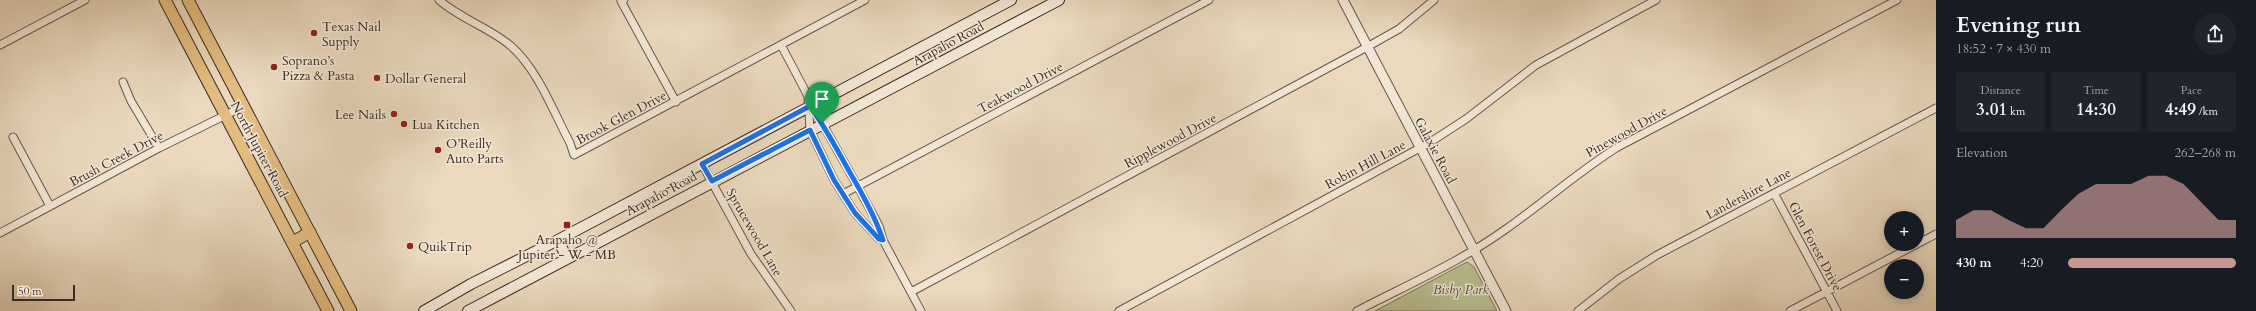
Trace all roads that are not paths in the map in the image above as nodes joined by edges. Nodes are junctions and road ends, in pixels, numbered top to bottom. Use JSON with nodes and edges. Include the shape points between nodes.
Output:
{"nodes":[{"id":1,"x":85,"y":0,"type":"edge"},
{"id":2,"x":165,"y":0,"type":"edge"},
{"id":3,"x":188,"y":0,"type":"edge"},
{"id":4,"x":438,"y":0,"type":"edge"},
{"id":5,"x":624,"y":0,"type":"edge"},
{"id":6,"x":865,"y":0,"type":"edge"},
{"id":7,"x":1011,"y":0,"type":"edge"},
{"id":8,"x":1059,"y":0,"type":"edge"},
{"id":9,"x":1209,"y":0,"type":"edge"},
{"id":10,"x":1343,"y":0,"type":"edge"},
{"id":11,"x":1434,"y":0,"type":"edge"},
{"id":12,"x":1656,"y":0,"type":"edge"},
{"id":13,"x":1897,"y":0,"type":"edge"},
{"id":14,"x":0,"y":45,"type":"edge"},
{"id":15,"x":781,"y":45,"type":"junction"},
{"id":16,"x":1367,"y":47,"type":"junction"},
{"id":17,"x":123,"y":82,"type":"dead end"},
{"id":18,"x":676,"y":102,"type":"junction"},
{"id":19,"x":244,"y":106,"type":"junction"},
{"id":20,"x":810,"y":106,"type":"junction"},
{"id":21,"x":1936,"y":108,"type":"edge"},
{"id":22,"x":226,"y":114,"type":"junction"},
{"id":23,"x":822,"y":123,"type":"junction"},
{"id":24,"x":810,"y":130,"type":"junction"},
{"id":25,"x":13,"y":137,"type":"dead end"},
{"id":26,"x":158,"y":148,"type":"junction"},
{"id":27,"x":1420,"y":148,"type":"junction"},
{"id":28,"x":702,"y":164,"type":"junction"},
{"id":29,"x":712,"y":181,"type":"junction"},
{"id":30,"x":858,"y":187,"type":"junction"},
{"id":31,"x":1774,"y":193,"type":"junction"},
{"id":32,"x":843,"y":194,"type":"junction"},
{"id":33,"x":50,"y":206,"type":"junction"},
{"id":34,"x":310,"y":232,"type":"junction"},
{"id":35,"x":0,"y":233,"type":"edge"},
{"id":36,"x":1936,"y":234,"type":"edge"},
{"id":37,"x":558,"y":240,"type":"junction"},
{"id":38,"x":883,"y":240,"type":"junction"},
{"id":39,"x":1924,"y":240,"type":"edge"},
{"id":40,"x":293,"y":242,"type":"junction"},
{"id":41,"x":1475,"y":250,"type":"junction"},
{"id":42,"x":1904,"y":251,"type":"edge"},
{"id":43,"x":567,"y":258,"type":"junction"},
{"id":44,"x":911,"y":292,"type":"junction"},
{"id":45,"x":1827,"y":292,"type":"junction"},
{"id":46,"x":328,"y":311,"type":"edge"},
{"id":47,"x":351,"y":311,"type":"edge"},
{"id":48,"x":424,"y":311,"type":"edge"},
{"id":49,"x":468,"y":311,"type":"edge"},
{"id":50,"x":791,"y":311,"type":"edge"},
{"id":51,"x":921,"y":311,"type":"edge"},
{"id":52,"x":1119,"y":311,"type":"edge"},
{"id":53,"x":1357,"y":311,"type":"edge"},
{"id":54,"x":1506,"y":311,"type":"edge"},
{"id":55,"x":1578,"y":311,"type":"edge"},
{"id":56,"x":1790,"y":311,"type":"edge"},
{"id":57,"x":1837,"y":311,"type":"edge"}],
"edges":[{"from":1,"to":14,"type":"street"},
{"from":2,"to":22,"type":"main road","name":"North Jupiter Road"},
{"from":3,"to":19,"type":"main road","name":"North Jupiter Road"},
{"from":4,"to":18,"type":"street","name":"Brook Glen Drive","via":[[468,22],[511,46],[534,75],[574,154]]},
{"from":5,"to":18,"type":"street","via":[[621,1]]},
{"from":6,"to":15,"type":"street","name":"Brook Glen Drive"},
{"from":7,"to":20,"type":"main road","name":"Arapaho Road"},
{"from":8,"to":23,"type":"main road","name":"Arapaho Road"},
{"from":9,"to":30,"type":"street","name":"Teakwood Drive"},
{"from":10,"to":16,"type":"street","name":"Galaxie Road"},
{"from":11,"to":16,"type":"street","name":"Ripplewood Drive","via":[[1399,28]]},
{"from":12,"to":27,"type":"street","name":"Robin Hill Lane","via":[[1536,66],[1466,119]]},
{"from":13,"to":41,"type":"street","name":"Pinewood Drive","via":[[1616,148],[1587,166],[1506,230]]},
{"from":15,"to":18,"type":"street","name":"Brook Glen Drive"},
{"from":15,"to":20,"type":"street","via":[[808,96]]},
{"from":16,"to":27,"type":"street","name":"Galaxie Road"},
{"from":16,"to":44,"type":"street","name":"Ripplewood Drive"},
{"from":17,"to":26,"type":"street"},
{"from":19,"to":22,"type":"street","name":"Brush Creek Drive"},
{"from":19,"to":34,"type":"main road","name":"North Jupiter Road"},
{"from":20,"to":23,"type":"street"},
{"from":20,"to":24,"type":"street"},
{"from":20,"to":28,"type":"main road","name":"Arapaho Road"},
{"from":21,"to":31,"type":"street","name":"Landershire Lane"},
{"from":22,"to":26,"type":"street","name":"Brush Creek Drive"},
{"from":22,"to":40,"type":"main road","name":"North Jupiter Road"},
{"from":23,"to":24,"type":"main road","name":"Arapaho Road"},
{"from":23,"to":30,"type":"street"},
{"from":24,"to":29,"type":"main road","name":"Arapaho Road"},
{"from":24,"to":32,"type":"street"},
{"from":25,"to":33,"type":"street"},
{"from":26,"to":33,"type":"street","name":"Brush Creek Drive"},
{"from":27,"to":41,"type":"street","name":"Galaxie Road"},
{"from":27,"to":52,"type":"street","name":"Robin Hill Lane"},
{"from":28,"to":29,"type":"street","name":"Sprucewood Lane"},
{"from":28,"to":37,"type":"main road","name":"Arapaho Road"},
{"from":29,"to":43,"type":"main road","name":"Arapaho Road"},
{"from":29,"to":50,"type":"street","name":"Sprucewood Lane","via":[[751,254]]},
{"from":30,"to":32,"type":"street","name":"Teakwood Drive"},
{"from":30,"to":38,"type":"street","via":[[879,226]]},
{"from":31,"to":45,"type":"street","name":"Glen Forest Drive"},
{"from":31,"to":55,"type":"street","name":"Landershire Lane","via":[[1657,255],[1619,279]]},
{"from":32,"to":38,"type":"street","via":[[855,213],[879,239]]},
{"from":33,"to":35,"type":"street","name":"Brush Creek Drive"},
{"from":34,"to":40,"type":"main road"},
{"from":34,"to":47,"type":"main road","name":"North Jupiter Road"},
{"from":36,"to":39,"type":"street"},
{"from":37,"to":43,"type":"main road"},
{"from":37,"to":48,"type":"main road","name":"Arapaho Road"},
{"from":38,"to":44,"type":"street"},
{"from":40,"to":46,"type":"main road","name":"North Jupiter Road"},
{"from":41,"to":53,"type":"street","name":"Pinewood Drive"},
{"from":41,"to":54,"type":"street","name":"Galaxie Road"},
{"from":42,"to":45,"type":"street"},
{"from":43,"to":49,"type":"main road","name":"Arapaho Road"},
{"from":44,"to":51,"type":"street"},
{"from":45,"to":56,"type":"street"},
{"from":45,"to":57,"type":"street","name":"Glen Forest Drive"}]}
